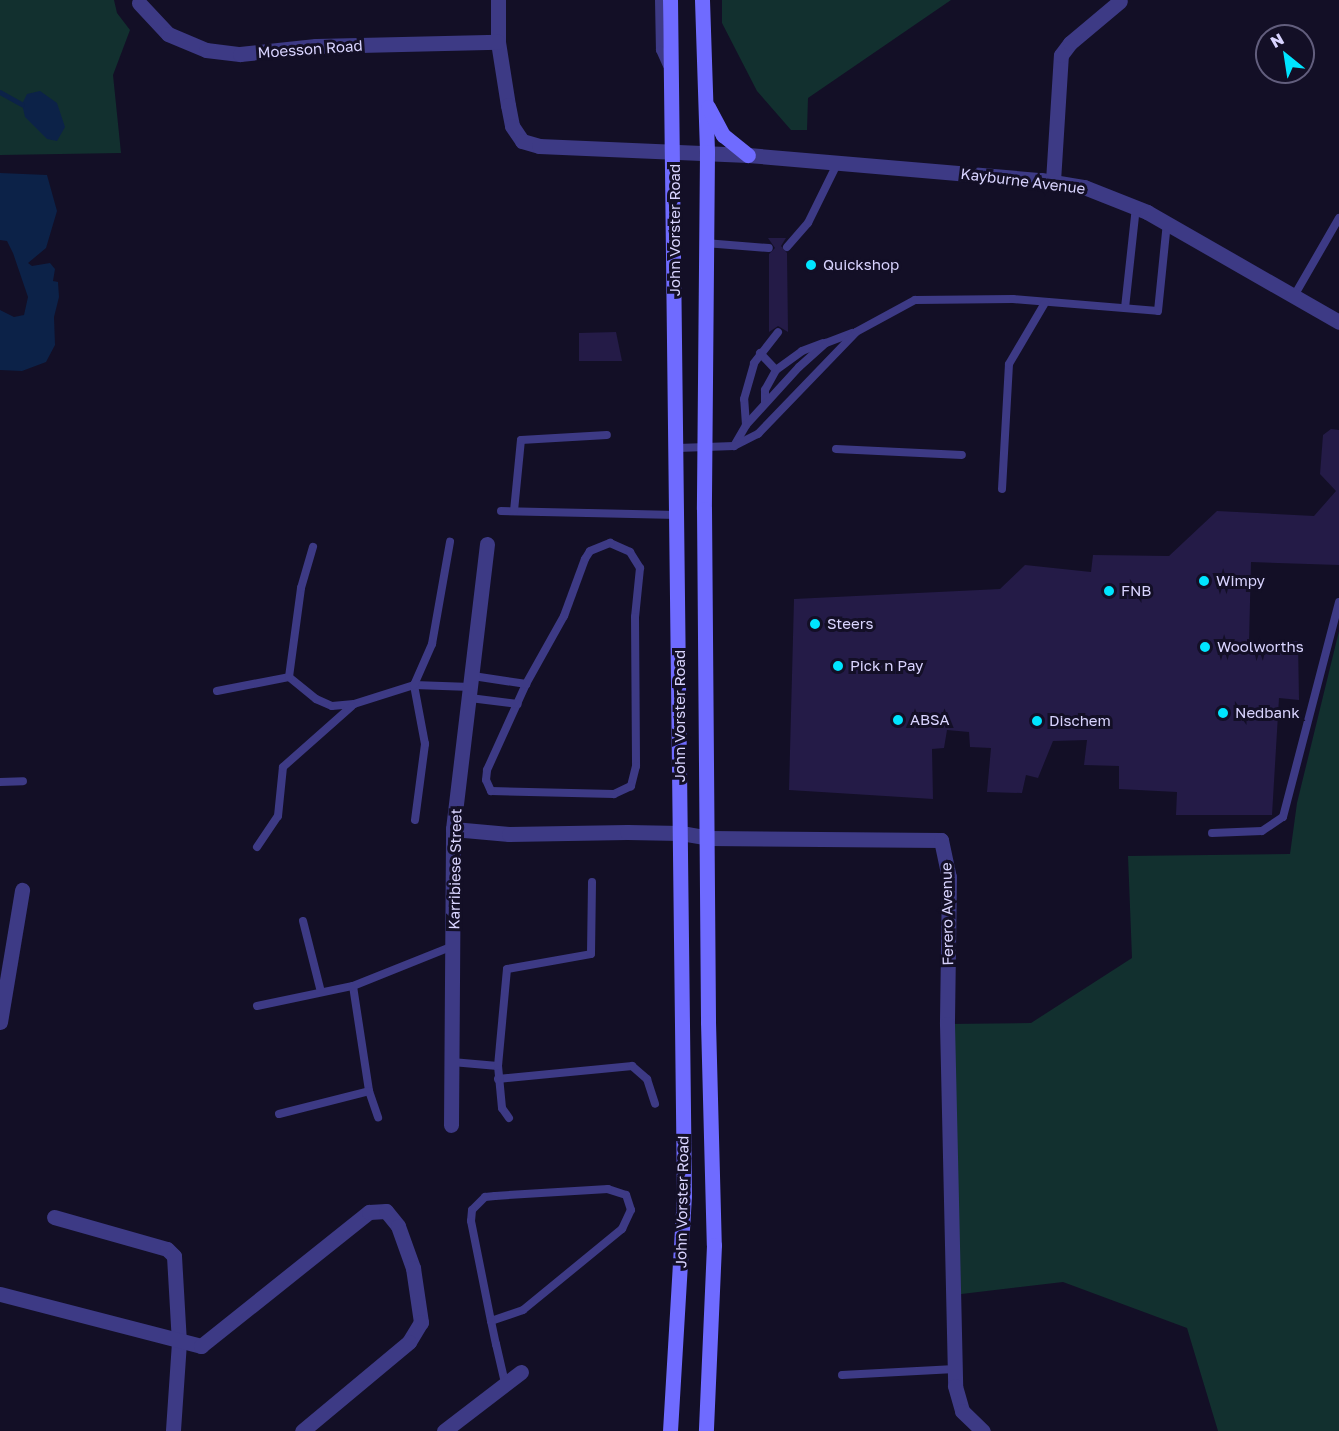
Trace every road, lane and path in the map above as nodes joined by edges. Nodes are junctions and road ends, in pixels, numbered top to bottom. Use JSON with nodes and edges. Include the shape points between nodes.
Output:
{"nodes":[{"id":1,"x":498,"y":0,"type":"edge"},
{"id":2,"x":659,"y":0,"type":"edge"},
{"id":3,"x":670,"y":0,"type":"edge"},
{"id":4,"x":702,"y":0,"type":"edge"},
{"id":5,"x":1120,"y":1,"type":"edge"},
{"id":6,"x":139,"y":3,"type":"dead end"},
{"id":7,"x":498,"y":42,"type":"junction"},
{"id":8,"x":672,"y":78,"type":"junction"},
{"id":9,"x":703,"y":93,"type":"junction"},
{"id":10,"x":675,"y":150,"type":"junction"},
{"id":11,"x":707,"y":152,"type":"junction"},
{"id":12,"x":748,"y":154,"type":"junction"},
{"id":13,"x":838,"y":162,"type":"junction"},
{"id":14,"x":1053,"y":181,"type":"junction"},
{"id":15,"x":1136,"y":207,"type":"junction"},
{"id":16,"x":1339,"y":218,"type":"edge"},
{"id":17,"x":1167,"y":223,"type":"junction"},
{"id":18,"x":705,"y":243,"type":"junction"},
{"id":19,"x":787,"y":247,"type":"dead end"},
{"id":20,"x":769,"y":248,"type":"dead end"},
{"id":21,"x":1294,"y":296,"type":"junction"},
{"id":22,"x":1045,"y":303,"type":"junction"},
{"id":23,"x":1125,"y":308,"type":"junction"},
{"id":24,"x":1339,"y":322,"type":"edge"},
{"id":25,"x":778,"y":332,"type":"dead end"},
{"id":26,"x":856,"y":332,"type":"junction"},
{"id":27,"x":826,"y":343,"type":"junction"},
{"id":28,"x":760,"y":352,"type":"junction"},
{"id":29,"x":776,"y":370,"type":"junction"},
{"id":30,"x":765,"y":402,"type":"junction"},
{"id":31,"x":746,"y":425,"type":"junction"},
{"id":32,"x":607,"y":435,"type":"dead end"},
{"id":33,"x":734,"y":446,"type":"junction"},
{"id":34,"x":678,"y":448,"type":"junction"},
{"id":35,"x":705,"y":448,"type":"junction"},
{"id":36,"x":836,"y":449,"type":"dead end"},
{"id":37,"x":962,"y":455,"type":"dead end"},
{"id":38,"x":1002,"y":489,"type":"dead end"},
{"id":39,"x":501,"y":512,"type":"dead end"},
{"id":40,"x":514,"y":512,"type":"junction"},
{"id":41,"x":677,"y":515,"type":"junction"},
{"id":42,"x":450,"y":542,"type":"dead end"},
{"id":43,"x":487,"y":544,"type":"dead end"},
{"id":44,"x":313,"y":547,"type":"dead end"},
{"id":45,"x":1339,"y":602,"type":"edge"},
{"id":46,"x":289,"y":677,"type":"junction"},
{"id":47,"x":526,"y":684,"type":"junction"},
{"id":48,"x":414,"y":685,"type":"junction"},
{"id":49,"x":472,"y":687,"type":"junction"},
{"id":50,"x":217,"y":691,"type":"dead end"},
{"id":51,"x":354,"y":704,"type":"junction"},
{"id":52,"x":518,"y":704,"type":"junction"},
{"id":53,"x":0,"y":782,"type":"edge"},
{"id":54,"x":23,"y":782,"type":"dead end"},
{"id":55,"x":415,"y":820,"type":"dead end"},
{"id":56,"x":453,"y":829,"type":"junction"},
{"id":57,"x":681,"y":833,"type":"junction"},
{"id":58,"x":1212,"y":833,"type":"dead end"},
{"id":59,"x":708,"y":838,"type":"junction"},
{"id":60,"x":257,"y":847,"type":"dead end"},
{"id":61,"x":592,"y":882,"type":"dead end"},
{"id":62,"x":22,"y":890,"type":"dead end"},
{"id":63,"x":303,"y":921,"type":"dead end"},
{"id":64,"x":454,"y":945,"type":"junction"},
{"id":65,"x":352,"y":986,"type":"junction"},
{"id":66,"x":321,"y":993,"type":"junction"},
{"id":67,"x":257,"y":1006,"type":"dead end"},
{"id":68,"x":0,"y":1022,"type":"edge"},
{"id":69,"x":452,"y":1062,"type":"junction"},
{"id":70,"x":498,"y":1066,"type":"junction"},
{"id":71,"x":498,"y":1079,"type":"junction"},
{"id":72,"x":369,"y":1091,"type":"junction"},
{"id":73,"x":655,"y":1104,"type":"dead end"},
{"id":74,"x":279,"y":1114,"type":"dead end"},
{"id":75,"x":378,"y":1117,"type":"dead end"},
{"id":76,"x":509,"y":1118,"type":"dead end"},
{"id":77,"x":451,"y":1125,"type":"dead end"},
{"id":78,"x":54,"y":1217,"type":"dead end"},
{"id":79,"x":0,"y":1294,"type":"edge"},
{"id":80,"x":491,"y":1321,"type":"junction"},
{"id":81,"x":179,"y":1342,"type":"junction"},
{"id":82,"x":955,"y":1370,"type":"junction"},
{"id":83,"x":521,"y":1372,"type":"dead end"},
{"id":84,"x":842,"y":1375,"type":"dead end"},
{"id":85,"x":505,"y":1383,"type":"junction"},
{"id":86,"x":173,"y":1431,"type":"edge"},
{"id":87,"x":302,"y":1431,"type":"edge"},
{"id":88,"x":444,"y":1431,"type":"edge"},
{"id":89,"x":670,"y":1431,"type":"edge"},
{"id":90,"x":706,"y":1431,"type":"edge"},
{"id":91,"x":983,"y":1431,"type":"edge"}],
"edges":[{"from":1,"to":7,"type":"street"},
{"from":2,"to":8,"type":"lane","via":[[660,50]]},
{"from":3,"to":8,"type":"main road","name":"John Vorster Road"},
{"from":4,"to":9,"type":"main road","name":"John Vorster Road"},
{"from":5,"to":14,"type":"street","via":[[1061,55]]},
{"from":6,"to":7,"type":"street","name":"Moesson Road","via":[[168,34],[206,50],[240,54],[316,46]]},
{"from":7,"to":10,"type":"street","name":"Kayburne Avenue","via":[[512,126],[522,141],[539,146]]},
{"from":8,"to":10,"type":"main road","name":"John Vorster Road"},
{"from":9,"to":11,"type":"main road","name":"John Vorster Road"},
{"from":9,"to":12,"type":"main road","via":[[723,135]]},
{"from":10,"to":11,"type":"street","name":"Kayburne Avenue"},
{"from":10,"to":34,"type":"main road","name":"John Vorster Road"},
{"from":11,"to":12,"type":"street","name":"Kayburne Avenue"},
{"from":11,"to":18,"type":"main road","name":"John Vorster Road"},
{"from":12,"to":13,"type":"street","name":"Kayburne Avenue"},
{"from":13,"to":14,"type":"street","name":"Kayburne Avenue"},
{"from":13,"to":19,"type":"lane","via":[[808,223]]},
{"from":14,"to":15,"type":"street","name":"Kayburne Avenue","via":[[1102,192]]},
{"from":15,"to":17,"type":"street","name":"Kayburne Avenue"},
{"from":15,"to":23,"type":"lane"},
{"from":16,"to":21,"type":"lane"},
{"from":17,"to":21,"type":"street","name":"Kayburne Avenue"},
{"from":17,"to":23,"type":"lane","via":[[1158,311]]},
{"from":18,"to":20,"type":"lane"},
{"from":18,"to":35,"type":"main road","name":"John Vorster Road"},
{"from":21,"to":24,"type":"street","name":"Kayburne Avenue"},
{"from":22,"to":23,"type":"lane"},
{"from":22,"to":26,"type":"lane","via":[[977,298],[915,300],[886,312]]},
{"from":22,"to":38,"type":"lane","via":[[1009,364]]},
{"from":25,"to":28,"type":"lane"},
{"from":26,"to":27,"type":"lane"},
{"from":26,"to":33,"type":"lane","via":[[770,423]]},
{"from":27,"to":29,"type":"lane","via":[[802,351]]},
{"from":27,"to":30,"type":"lane"},
{"from":28,"to":29,"type":"lane"},
{"from":28,"to":31,"type":"lane","via":[[746,389]]},
{"from":29,"to":30,"type":"lane","via":[[765,390]]},
{"from":30,"to":31,"type":"lane"},
{"from":31,"to":33,"type":"lane"},
{"from":32,"to":40,"type":"lane","via":[[521,440]]},
{"from":33,"to":35,"type":"lane"},
{"from":34,"to":35,"type":"lane"},
{"from":34,"to":41,"type":"main road","name":"John Vorster Road"},
{"from":35,"to":59,"type":"main road","name":"John Vorster Road"},
{"from":36,"to":37,"type":"lane"},
{"from":39,"to":40,"type":"lane"},
{"from":40,"to":41,"type":"lane"},
{"from":41,"to":57,"type":"main road","name":"John Vorster Road"},
{"from":42,"to":48,"type":"lane","via":[[432,644]]},
{"from":43,"to":49,"type":"street","name":"Karribiese Street"},
{"from":44,"to":46,"type":"lane","via":[[301,588]]},
{"from":45,"to":58,"type":"lane","via":[[1283,817],[1262,831]]},
{"from":46,"to":50,"type":"lane"},
{"from":46,"to":51,"type":"lane","via":[[324,703],[341,707]]},
{"from":47,"to":49,"type":"lane"},
{"from":47,"to":52,"type":"lane"},
{"from":47,"to":52,"type":"lane","via":[[564,616],[585,559],[599,545],[621,545],[640,568],[635,617],[636,766],[632,786],[614,794],[491,791],[487,770]]},
{"from":48,"to":49,"type":"lane"},
{"from":48,"to":51,"type":"lane"},
{"from":48,"to":55,"type":"lane","via":[[425,744]]},
{"from":49,"to":52,"type":"lane"},
{"from":49,"to":56,"type":"street","name":"Karribiese Street"},
{"from":51,"to":60,"type":"lane","via":[[284,767],[278,816]]},
{"from":53,"to":54,"type":"lane"},
{"from":56,"to":57,"type":"street","name":"Ferero Avenue","via":[[509,834]]},
{"from":56,"to":64,"type":"street","name":"Karribiese Street"},
{"from":57,"to":59,"type":"street","name":"Ferero Avenue"},
{"from":57,"to":89,"type":"main road","name":"John Vorster Road","via":[[684,1196]]},
{"from":59,"to":82,"type":"street","name":"Ferero Avenue","via":[[941,840],[949,877],[946,1024]]},
{"from":59,"to":90,"type":"main road","name":"John Vorster Road","via":[[714,1245]]},
{"from":61,"to":70,"type":"lane","via":[[591,954],[507,969]]},
{"from":62,"to":68,"type":"street"},
{"from":63,"to":66,"type":"lane"},
{"from":64,"to":65,"type":"lane"},
{"from":64,"to":69,"type":"street","name":"Karribiese Street"},
{"from":65,"to":66,"type":"lane"},
{"from":65,"to":72,"type":"lane"},
{"from":66,"to":67,"type":"lane"},
{"from":69,"to":70,"type":"lane"},
{"from":69,"to":77,"type":"street","name":"Karribiese Street"},
{"from":70,"to":71,"type":"lane"},
{"from":71,"to":73,"type":"lane","via":[[632,1066],[647,1079]]},
{"from":71,"to":76,"type":"lane","via":[[502,1108]]},
{"from":72,"to":74,"type":"lane"},
{"from":72,"to":75,"type":"lane"},
{"from":78,"to":81,"type":"street","via":[[172,1253],[177,1267]]},
{"from":79,"to":81,"type":"street"},
{"from":80,"to":80,"type":"lane","via":[[471,1221],[476,1203],[495,1196],[608,1189],[626,1195],[632,1210],[622,1229],[523,1310]]},
{"from":80,"to":85,"type":"lane"},
{"from":81,"to":86,"type":"street"},
{"from":81,"to":87,"type":"street","via":[[207,1344],[369,1212],[386,1211],[398,1226],[413,1268],[421,1322],[410,1342]]},
{"from":82,"to":84,"type":"lane"},
{"from":82,"to":91,"type":"street","name":"Ferero Avenue","via":[[962,1411]]},
{"from":83,"to":85,"type":"street"},
{"from":85,"to":88,"type":"street"}]}
